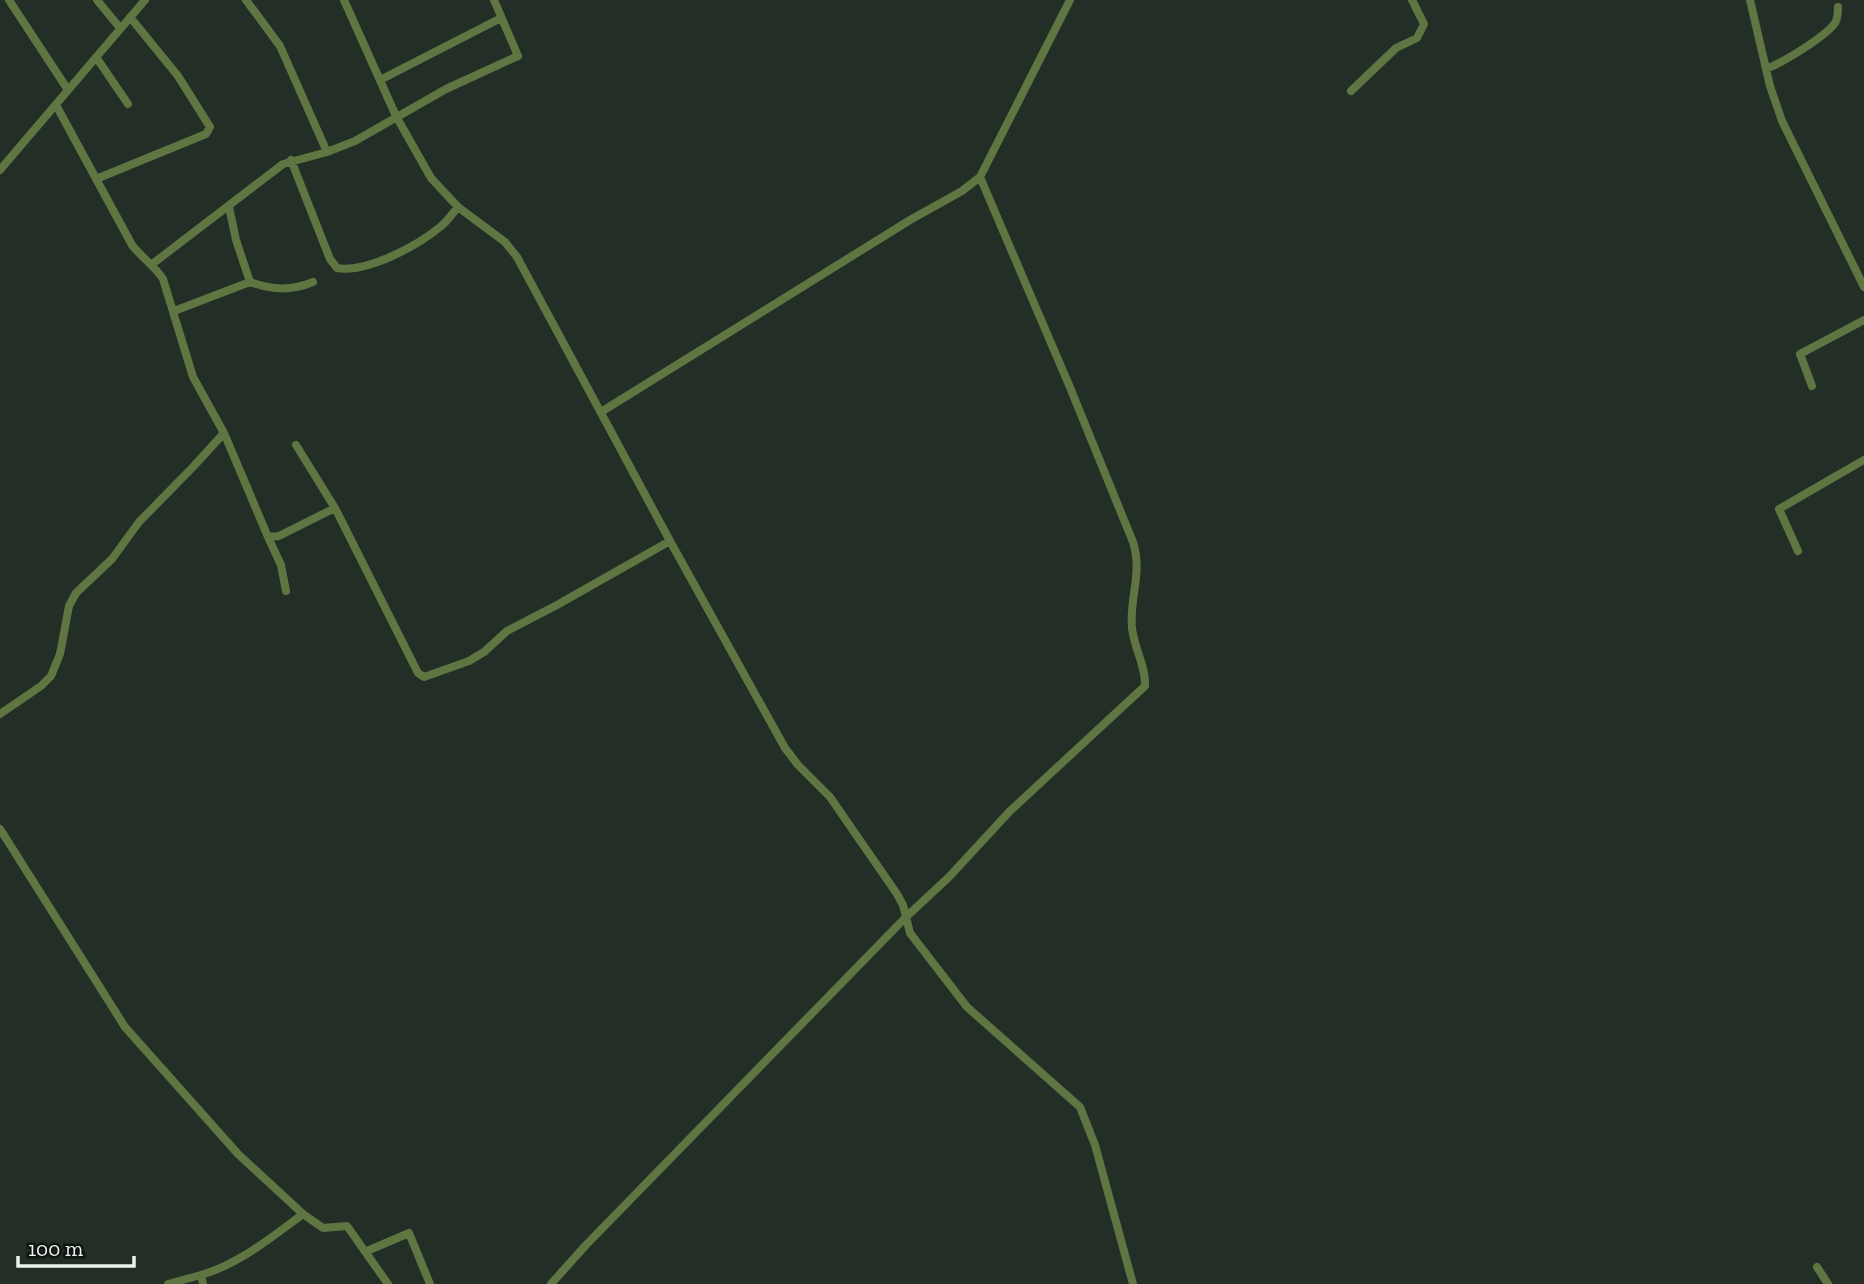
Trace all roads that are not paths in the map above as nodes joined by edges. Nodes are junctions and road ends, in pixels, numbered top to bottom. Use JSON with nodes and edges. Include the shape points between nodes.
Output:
{"nodes":[{"id":1,"x":9,"y":0,"type":"edge"},
{"id":2,"x":97,"y":0,"type":"edge"},
{"id":3,"x":145,"y":0,"type":"edge"},
{"id":4,"x":246,"y":0,"type":"edge"},
{"id":5,"x":344,"y":0,"type":"edge"},
{"id":6,"x":494,"y":0,"type":"edge"},
{"id":7,"x":1070,"y":0,"type":"edge"},
{"id":8,"x":1412,"y":0,"type":"edge"},
{"id":9,"x":1750,"y":0,"type":"edge"},
{"id":10,"x":1838,"y":7,"type":"dead end"},
{"id":11,"x":130,"y":17,"type":"junction"},
{"id":12,"x":501,"y":18,"type":"junction"},
{"id":13,"x":120,"y":28,"type":"junction"},
{"id":14,"x":96,"y":57,"type":"junction"},
{"id":15,"x":1766,"y":69,"type":"junction"},
{"id":16,"x":380,"y":80,"type":"junction"},
{"id":17,"x":68,"y":90,"type":"junction"},
{"id":18,"x":1352,"y":91,"type":"dead end"},
{"id":19,"x":128,"y":104,"type":"dead end"},
{"id":20,"x":56,"y":105,"type":"junction"},
{"id":21,"x":396,"y":116,"type":"junction"},
{"id":22,"x":327,"y":152,"type":"junction"},
{"id":23,"x":291,"y":160,"type":"junction"},
{"id":24,"x":0,"y":170,"type":"edge"},
{"id":25,"x":979,"y":177,"type":"junction"},
{"id":26,"x":96,"y":178,"type":"junction"},
{"id":27,"x":229,"y":207,"type":"junction"},
{"id":28,"x":458,"y":207,"type":"junction"},
{"id":29,"x":151,"y":265,"type":"junction"},
{"id":30,"x":250,"y":282,"type":"junction"},
{"id":31,"x":313,"y":282,"type":"dead end"},
{"id":32,"x":1864,"y":287,"type":"edge"},
{"id":33,"x":174,"y":311,"type":"junction"},
{"id":34,"x":1864,"y":320,"type":"edge"},
{"id":35,"x":1812,"y":386,"type":"dead end"},
{"id":36,"x":601,"y":412,"type":"junction"},
{"id":37,"x":224,"y":433,"type":"junction"},
{"id":38,"x":296,"y":445,"type":"dead end"},
{"id":39,"x":1864,"y":460,"type":"edge"},
{"id":40,"x":335,"y":508,"type":"junction"},
{"id":41,"x":268,"y":537,"type":"junction"},
{"id":42,"x":670,"y":541,"type":"junction"},
{"id":43,"x":1798,"y":551,"type":"dead end"},
{"id":44,"x":286,"y":591,"type":"dead end"},
{"id":45,"x":0,"y":715,"type":"edge"},
{"id":46,"x":0,"y":829,"type":"edge"},
{"id":47,"x":906,"y":917,"type":"junction"},
{"id":48,"x":303,"y":1214,"type":"junction"},
{"id":49,"x":367,"y":1251,"type":"junction"},
{"id":50,"x":1817,"y":1266,"type":"dead end"},
{"id":51,"x":202,"y":1280,"type":"edge"},
{"id":52,"x":168,"y":1284,"type":"edge"},
{"id":53,"x":388,"y":1284,"type":"edge"},
{"id":54,"x":430,"y":1284,"type":"edge"},
{"id":55,"x":551,"y":1284,"type":"edge"},
{"id":56,"x":1133,"y":1284,"type":"edge"},
{"id":57,"x":1828,"y":1284,"type":"edge"}],
"edges":[{"from":1,"to":17,"type":"street"},
{"from":2,"to":13,"type":"street"},
{"from":3,"to":11,"type":"street"},
{"from":4,"to":22,"type":"street","via":[[280,46]]},
{"from":5,"to":16,"type":"street"},
{"from":6,"to":12,"type":"street"},
{"from":7,"to":25,"type":"street"},
{"from":8,"to":18,"type":"street","via":[[1424,24],[1417,38],[1396,48]]},
{"from":9,"to":15,"type":"street"},
{"from":10,"to":15,"type":"street","via":[[1830,28]]},
{"from":11,"to":13,"type":"street"},
{"from":11,"to":26,"type":"street","via":[[178,76],[210,127],[206,134]]},
{"from":12,"to":16,"type":"street"},
{"from":12,"to":21,"type":"street","via":[[518,56]]},
{"from":13,"to":14,"type":"street"},
{"from":14,"to":17,"type":"street"},
{"from":14,"to":19,"type":"street"},
{"from":15,"to":32,"type":"street","via":[[1782,121]]},
{"from":16,"to":21,"type":"street"},
{"from":17,"to":20,"type":"street"},
{"from":20,"to":24,"type":"street"},
{"from":20,"to":26,"type":"street"},
{"from":21,"to":22,"type":"street"},
{"from":21,"to":28,"type":"street","via":[[431,178]]},
{"from":22,"to":23,"type":"street"},
{"from":23,"to":27,"type":"street"},
{"from":23,"to":28,"type":"street","via":[[337,268],[359,267],[390,256],[426,237]]},
{"from":25,"to":36,"type":"street"},
{"from":25,"to":47,"type":"street","via":[[1133,541],[1138,577],[1132,632],[1145,676],[1144,686],[1027,794]]},
{"from":26,"to":29,"type":"street","via":[[132,245]]},
{"from":27,"to":29,"type":"street"},
{"from":27,"to":30,"type":"street"},
{"from":28,"to":36,"type":"street","via":[[505,242],[517,257]]},
{"from":29,"to":33,"type":"street","via":[[163,279]]},
{"from":30,"to":31,"type":"street","via":[[284,289]]},
{"from":30,"to":33,"type":"street"},
{"from":33,"to":37,"type":"street","via":[[194,377]]},
{"from":34,"to":35,"type":"street","via":[[1800,354]]},
{"from":36,"to":42,"type":"street"},
{"from":37,"to":41,"type":"street"},
{"from":37,"to":45,"type":"street","via":[[76,593],[51,676]]},
{"from":38,"to":40,"type":"street"},
{"from":39,"to":43,"type":"street","via":[[1779,509]]},
{"from":40,"to":41,"type":"street"},
{"from":40,"to":42,"type":"street","via":[[424,677],[469,661],[507,631]]},
{"from":41,"to":44,"type":"street"},
{"from":42,"to":47,"type":"street","via":[[785,748],[830,797],[897,894]]},
{"from":46,"to":48,"type":"street","via":[[125,1027],[238,1154]]},
{"from":47,"to":55,"type":"street"},
{"from":47,"to":56,"type":"street","via":[[916,942],[967,1007],[1080,1107]]},
{"from":48,"to":49,"type":"street","via":[[323,1228],[347,1226]]},
{"from":48,"to":51,"type":"street"},
{"from":49,"to":53,"type":"street"},
{"from":49,"to":54,"type":"street","via":[[409,1233]]},
{"from":50,"to":57,"type":"street"},
{"from":51,"to":52,"type":"street"}]}
